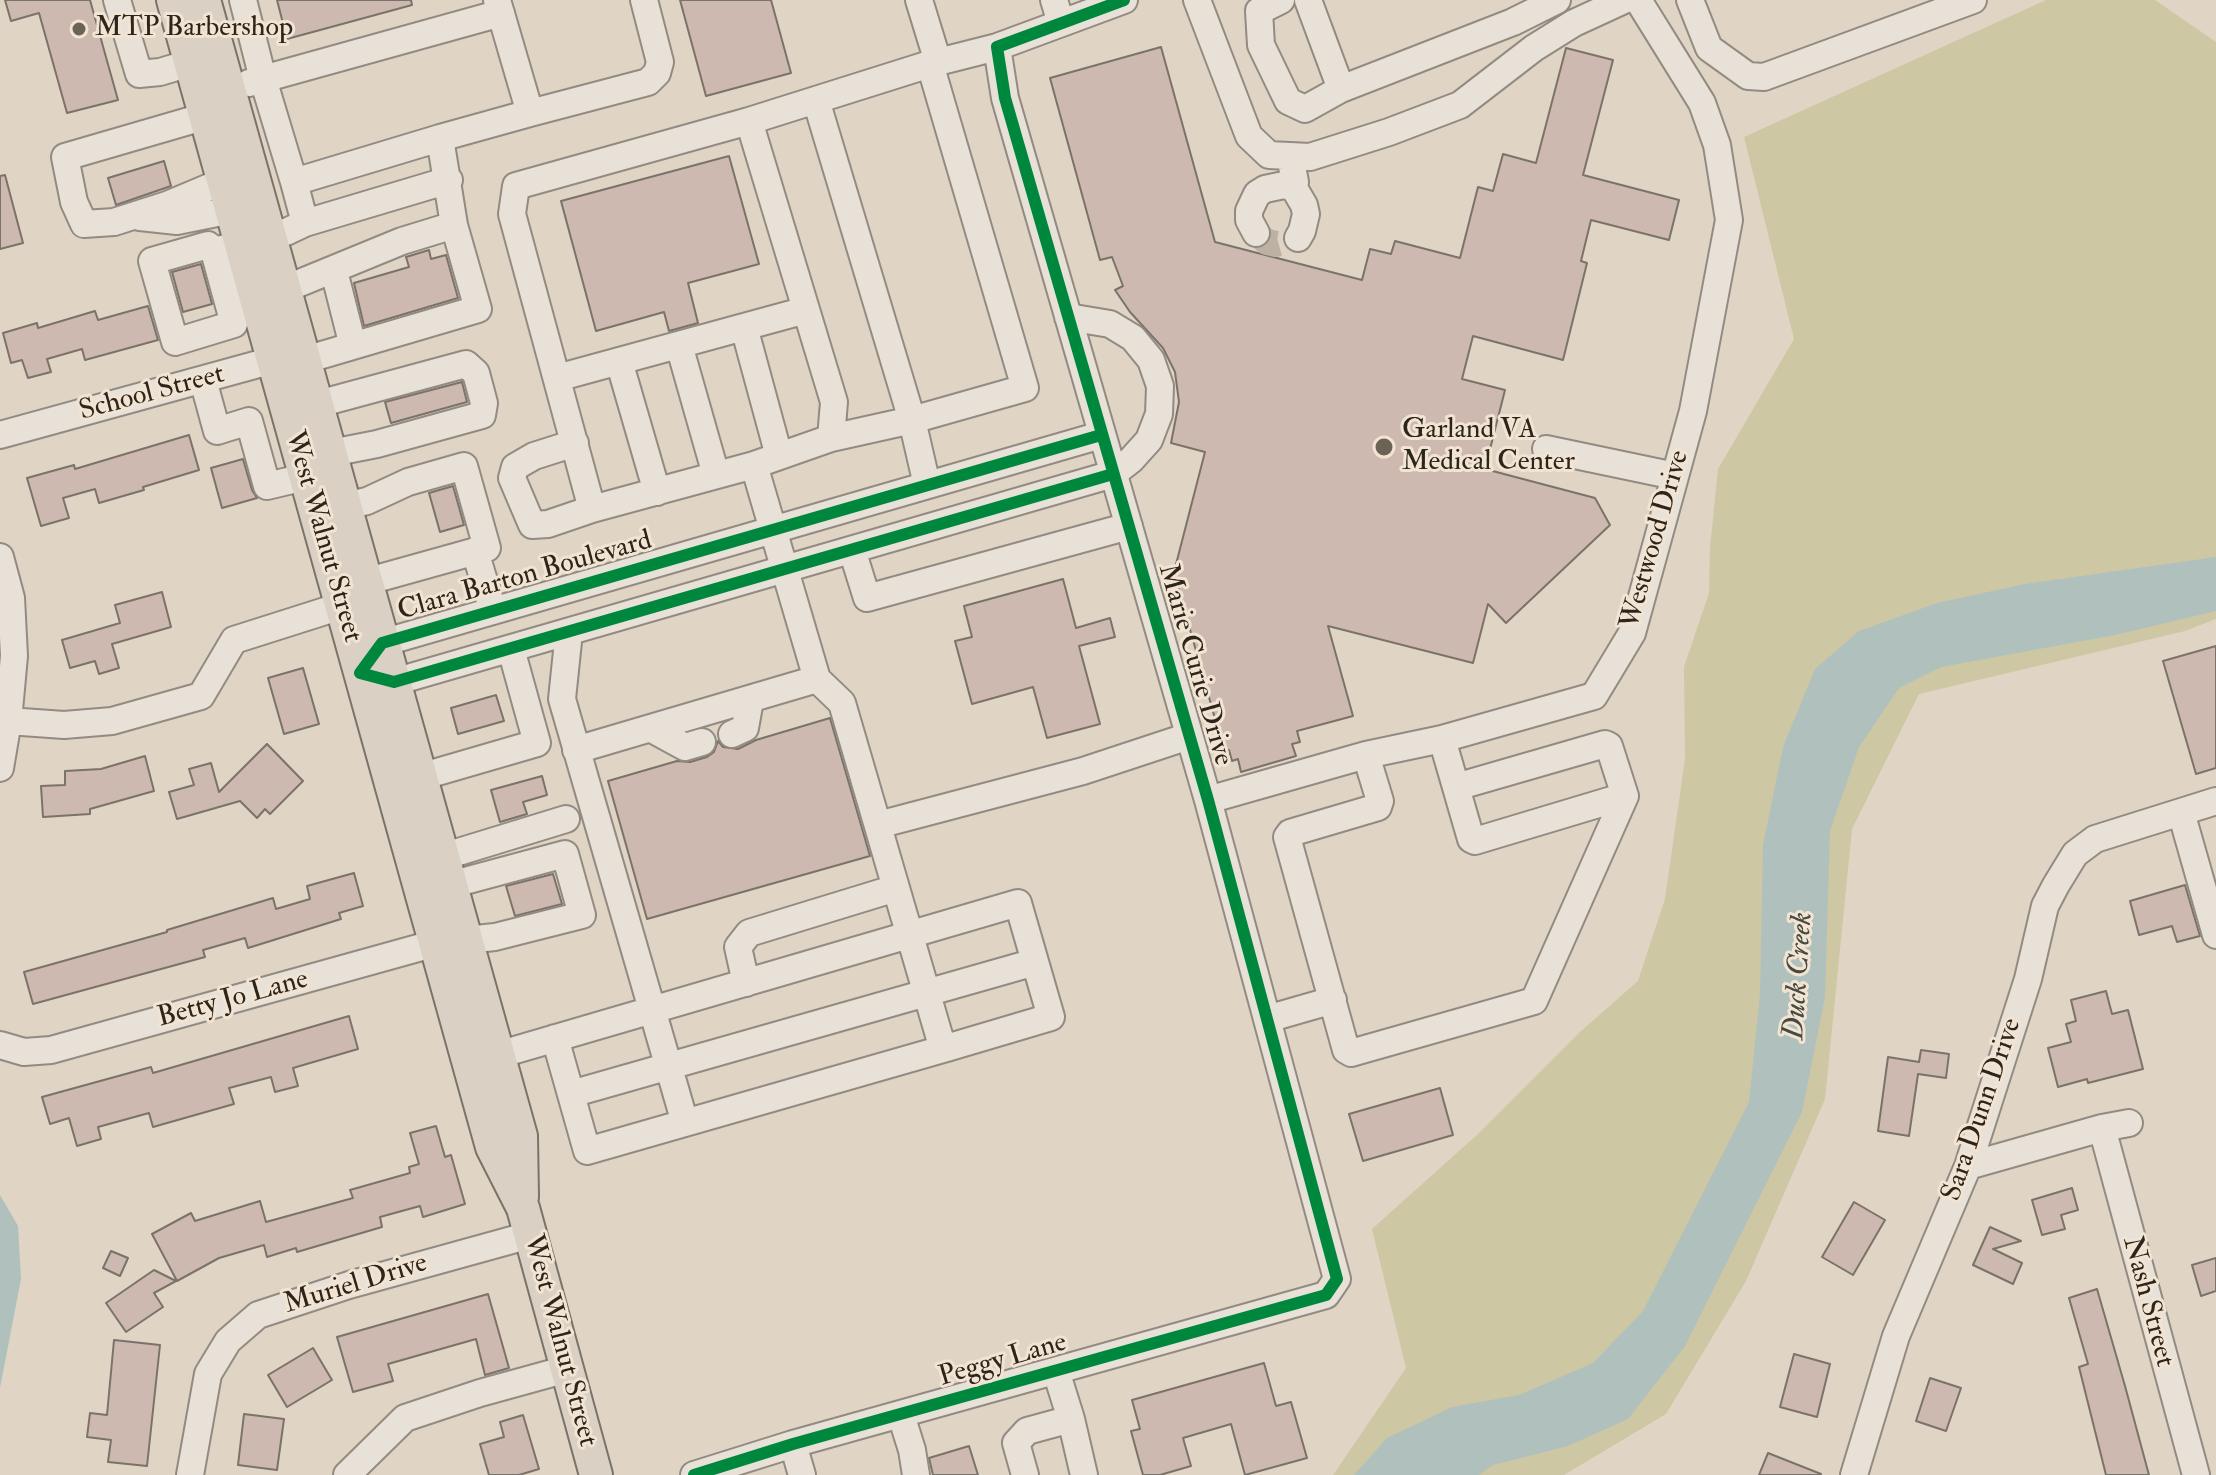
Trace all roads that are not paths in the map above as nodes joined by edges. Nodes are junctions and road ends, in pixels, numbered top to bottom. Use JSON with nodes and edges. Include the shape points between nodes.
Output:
{"nodes":[{"id":1,"x":117,"y":0,"type":"edge"},
{"id":2,"x":173,"y":0,"type":"edge"},
{"id":3,"x":204,"y":0,"type":"edge"},
{"id":4,"x":243,"y":0,"type":"edge"},
{"id":5,"x":644,"y":0,"type":"edge"},
{"id":6,"x":919,"y":0,"type":"edge"},
{"id":7,"x":1124,"y":0,"type":"edge"},
{"id":8,"x":1197,"y":0,"type":"edge"},
{"id":9,"x":1281,"y":0,"type":"edge"},
{"id":10,"x":1308,"y":0,"type":"edge"},
{"id":11,"x":1557,"y":0,"type":"edge"},
{"id":12,"x":1624,"y":0,"type":"edge"},
{"id":13,"x":1638,"y":0,"type":"edge"},
{"id":14,"x":1690,"y":0,"type":"edge"},
{"id":15,"x":1973,"y":0,"type":"edge"},
{"id":16,"x":499,"y":7,"type":"edge"},
{"id":17,"x":1574,"y":10,"type":"edge"},
{"id":18,"x":1057,"y":12,"type":"edge"},
{"id":19,"x":250,"y":27,"type":"junction"},
{"id":20,"x":214,"y":37,"type":"junction"},
{"id":21,"x":997,"y":47,"type":"junction"},
{"id":22,"x":190,"y":63,"type":"junction"},
{"id":23,"x":934,"y":63,"type":"junction"},
{"id":24,"x":263,"y":79,"type":"junction"},
{"id":25,"x":228,"y":89,"type":"junction"},
{"id":26,"x":1341,"y":89,"type":"junction"},
{"id":27,"x":816,"y":100,"type":"junction"},
{"id":28,"x":530,"y":113,"type":"junction"},
{"id":29,"x":206,"y":116,"type":"junction"},
{"id":30,"x":749,"y":121,"type":"junction"},
{"id":31,"x":1249,"y":136,"type":"junction"},
{"id":32,"x":440,"y":138,"type":"junction"},
{"id":33,"x":1290,"y":156,"type":"junction"},
{"id":34,"x":449,"y":180,"type":"junction"},
{"id":35,"x":294,"y":182,"type":"junction"},
{"id":36,"x":1294,"y":188,"type":"junction"},
{"id":37,"x":1259,"y":193,"type":"junction"},
{"id":38,"x":228,"y":196,"type":"junction"},
{"id":39,"x":305,"y":223,"type":"junction"},
{"id":40,"x":454,"y":225,"type":"junction"},
{"id":41,"x":1256,"y":233,"type":"dead end"},
{"id":42,"x":1298,"y":238,"type":"dead end"},
{"id":43,"x":242,"y":244,"type":"junction"},
{"id":44,"x":334,"y":271,"type":"junction"},
{"id":45,"x":285,"y":289,"type":"junction"},
{"id":46,"x":806,"y":310,"type":"junction"},
{"id":47,"x":1068,"y":317,"type":"junction"},
{"id":48,"x":744,"y":327,"type":"junction"},
{"id":49,"x":679,"y":345,"type":"junction"},
{"id":50,"x":353,"y":346,"type":"junction"},
{"id":51,"x":273,"y":360,"type":"junction"},
{"id":52,"x":305,"y":360,"type":"junction"},
{"id":53,"x":619,"y":361,"type":"junction"},
{"id":54,"x":557,"y":378,"type":"junction"},
{"id":55,"x":203,"y":380,"type":"junction"},
{"id":56,"x":318,"y":404,"type":"junction"},
{"id":57,"x":912,"y":420,"type":"junction"},
{"id":58,"x":0,"y":435,"type":"edge"},
{"id":59,"x":1101,"y":435,"type":"junction"},
{"id":60,"x":831,"y":438,"type":"junction"},
{"id":61,"x":575,"y":443,"type":"junction"},
{"id":62,"x":1546,"y":449,"type":"dead end"},
{"id":63,"x":331,"y":453,"type":"junction"},
{"id":64,"x":779,"y":456,"type":"junction"},
{"id":65,"x":754,"y":465,"type":"junction"},
{"id":66,"x":1113,"y":474,"type":"junction"},
{"id":67,"x":716,"y":475,"type":"junction"},
{"id":68,"x":1675,"y":476,"type":"junction"},
{"id":69,"x":305,"y":477,"type":"junction"},
{"id":70,"x":927,"y":485,"type":"junction"},
{"id":71,"x":657,"y":492,"type":"junction"},
{"id":72,"x":345,"y":506,"type":"junction"},
{"id":73,"x":592,"y":509,"type":"junction"},
{"id":74,"x":1129,"y":526,"type":"junction"},
{"id":75,"x":773,"y":530,"type":"junction"},
{"id":76,"x":852,"y":550,"type":"junction"},
{"id":77,"x":475,"y":551,"type":"junction"},
{"id":78,"x":0,"y":557,"type":"edge"},
{"id":79,"x":784,"y":570,"type":"junction"},
{"id":80,"x":365,"y":582,"type":"junction"},
{"id":81,"x":341,"y":606,"type":"junction"},
{"id":82,"x":493,"y":611,"type":"junction"},
{"id":83,"x":6,"y":631,"type":"edge"},
{"id":84,"x":569,"y":632,"type":"junction"},
{"id":85,"x":382,"y":643,"type":"junction"},
{"id":86,"x":511,"y":649,"type":"junction"},
{"id":87,"x":360,"y":673,"type":"junction"},
{"id":88,"x":817,"y":679,"type":"junction"},
{"id":89,"x":394,"y":682,"type":"junction"},
{"id":90,"x":750,"y":700,"type":"junction"},
{"id":91,"x":8,"y":721,"type":"junction"},
{"id":92,"x":652,"y":729,"type":"junction"},
{"id":93,"x":732,"y":734,"type":"dead end"},
{"id":94,"x":1189,"y":736,"type":"junction"},
{"id":95,"x":1442,"y":739,"type":"junction"},
{"id":96,"x":702,"y":742,"type":"dead end"},
{"id":97,"x":576,"y":750,"type":"junction"},
{"id":98,"x":1366,"y":755,"type":"junction"},
{"id":99,"x":0,"y":768,"type":"edge"},
{"id":100,"x":420,"y":777,"type":"junction"},
{"id":101,"x":1456,"y":787,"type":"junction"},
{"id":102,"x":1625,"y":796,"type":"junction"},
{"id":103,"x":1208,"y":800,"type":"junction"},
{"id":104,"x":2216,"y":801,"type":"edge"},
{"id":105,"x":2181,"y":812,"type":"junction"},
{"id":106,"x":566,"y":819,"type":"dead end"},
{"id":107,"x":878,"y":825,"type":"junction"},
{"id":108,"x":446,"y":871,"type":"junction"},
{"id":109,"x":896,"y":888,"type":"junction"},
{"id":110,"x":910,"y":935,"type":"junction"},
{"id":111,"x":2216,"y":935,"type":"edge"},
{"id":112,"x":451,"y":942,"type":"junction"},
{"id":113,"x":1035,"y":962,"type":"junction"},
{"id":114,"x":746,"y":983,"type":"junction"},
{"id":115,"x":926,"y":992,"type":"junction"},
{"id":116,"x":1333,"y":1000,"type":"junction"},
{"id":117,"x":651,"y":1010,"type":"junction"},
{"id":118,"x":1267,"y":1019,"type":"junction"},
{"id":119,"x":555,"y":1038,"type":"junction"},
{"id":120,"x":0,"y":1045,"type":"edge"},
{"id":121,"x":943,"y":1049,"type":"junction"},
{"id":122,"x":498,"y":1055,"type":"junction"},
{"id":123,"x":668,"y":1066,"type":"junction"},
{"id":124,"x":571,"y":1094,"type":"junction"},
{"id":125,"x":685,"y":1123,"type":"junction"},
{"id":126,"x":2129,"y":1123,"type":"dead end"},
{"id":127,"x":2102,"y":1128,"type":"junction"},
{"id":128,"x":1968,"y":1166,"type":"junction"},
{"id":129,"x":526,"y":1222,"type":"junction"},
{"id":130,"x":1326,"y":1295,"type":"joint"},
{"id":131,"x":567,"y":1369,"type":"junction"},
{"id":132,"x":1056,"y":1371,"type":"junction"},
{"id":133,"x":901,"y":1415,"type":"junction"},
{"id":134,"x":1071,"y":1419,"type":"junction"},
{"id":135,"x":793,"y":1444,"type":"junction"},
{"id":136,"x":733,"y":1470,"type":"edge"},
{"id":137,"x":190,"y":1475,"type":"edge"},
{"id":138,"x":347,"y":1475,"type":"edge"},
{"id":139,"x":596,"y":1475,"type":"edge"},
{"id":140,"x":694,"y":1475,"type":"edge"},
{"id":141,"x":802,"y":1475,"type":"edge"},
{"id":142,"x":916,"y":1475,"type":"edge"},
{"id":143,"x":1025,"y":1475,"type":"edge"},
{"id":144,"x":1084,"y":1475,"type":"edge"},
{"id":145,"x":1854,"y":1475,"type":"edge"},
{"id":146,"x":2196,"y":1475,"type":"edge"}],
"edges":[{"from":1,"to":22,"type":"street","via":[[139,74]]},
{"from":2,"to":22,"type":"main road","name":"West Walnut Street"},
{"from":3,"to":20,"type":"main road","name":"West Walnut Street"},
{"from":4,"to":19,"type":"street"},
{"from":5,"to":28,"type":"street","via":[[660,62],[648,82]]},
{"from":6,"to":23,"type":"street"},
{"from":7,"to":18,"type":"street"},
{"from":8,"to":31,"type":"street"},
{"from":9,"to":26,"type":"street","via":[[1259,11],[1261,45],[1288,101],[1305,109]]},
{"from":10,"to":26,"type":"street"},
{"from":11,"to":26,"type":"street"},
{"from":12,"to":17,"type":"street"},
{"from":13,"to":68,"type":"street","name":"Westwood Drive","via":[[1702,103],[1717,145],[1729,220],[1693,411]]},
{"from":14,"to":15,"type":"street","via":[[1709,48],[1748,76],[1764,77]]},
{"from":16,"to":24,"type":"street"},
{"from":16,"to":28,"type":"street"},
{"from":17,"to":33,"type":"street","via":[[1460,105],[1310,157]]},
{"from":18,"to":21,"type":"street"},
{"from":19,"to":20,"type":"street"},
{"from":19,"to":24,"type":"street"},
{"from":20,"to":25,"type":"main road","name":"West Walnut Street"},
{"from":21,"to":23,"type":"street"},
{"from":21,"to":47,"type":"street","name":"Marie Curie Drive","via":[[1005,98]]},
{"from":22,"to":29,"type":"main road","name":"West Walnut Street"},
{"from":23,"to":27,"type":"street"},
{"from":23,"to":57,"type":"street","via":[[1025,388]]},
{"from":24,"to":25,"type":"street"},
{"from":24,"to":35,"type":"street"},
{"from":25,"to":43,"type":"main road","name":"West Walnut Street"},
{"from":27,"to":30,"type":"street"},
{"from":27,"to":57,"type":"street"},
{"from":28,"to":32,"type":"street"},
{"from":29,"to":38,"type":"main road","name":"West Walnut Street"},
{"from":29,"to":38,"type":"street","via":[[65,157],[74,202],[84,224]]},
{"from":30,"to":46,"type":"street"},
{"from":30,"to":54,"type":"street","via":[[516,186],[512,214]]},
{"from":31,"to":33,"type":"street","via":[[1269,155]]},
{"from":31,"to":37,"type":"street"},
{"from":32,"to":34,"type":"street"},
{"from":32,"to":35,"type":"street"},
{"from":33,"to":36,"type":"street"},
{"from":34,"to":39,"type":"street"},
{"from":34,"to":40,"type":"street"},
{"from":35,"to":39,"type":"street"},
{"from":36,"to":37,"type":"street","via":[[1284,185]]},
{"from":36,"to":42,"type":"street","via":[[1306,214]]},
{"from":37,"to":41,"type":"street","via":[[1249,211]]},
{"from":38,"to":43,"type":"main road","name":"West Walnut Street"},
{"from":39,"to":43,"type":"street"},
{"from":40,"to":44,"type":"street"},
{"from":40,"to":50,"type":"street","name":"School Street","via":[[478,309]]},
{"from":43,"to":45,"type":"main road","name":"West Walnut Street"},
{"from":43,"to":51,"type":"main road","name":"West Walnut Street"},
{"from":44,"to":45,"type":"street"},
{"from":44,"to":50,"type":"street"},
{"from":45,"to":52,"type":"main road","name":"West Walnut Street"},
{"from":46,"to":48,"type":"street"},
{"from":46,"to":60,"type":"street","via":[[834,402]]},
{"from":47,"to":59,"type":"street","name":"Marie Curie Drive"},
{"from":47,"to":66,"type":"street","via":[[1110,324],[1133,338],[1151,360],[1160,386],[1159,414],[1149,440]]},
{"from":48,"to":49,"type":"street"},
{"from":48,"to":64,"type":"street"},
{"from":49,"to":53,"type":"street"},
{"from":49,"to":67,"type":"street"},
{"from":50,"to":52,"type":"street","name":"School Street"},
{"from":51,"to":52,"type":"street","name":"School Street"},
{"from":51,"to":55,"type":"street","name":"School Street"},
{"from":51,"to":69,"type":"main road","name":"West Walnut Street"},
{"from":52,"to":56,"type":"main road","name":"West Walnut Street"},
{"from":53,"to":54,"type":"street"},
{"from":53,"to":71,"type":"street"},
{"from":54,"to":61,"type":"street"},
{"from":55,"to":58,"type":"street","name":"School Street"},
{"from":55,"to":69,"type":"street","via":[[217,431],[249,421],[267,486]]},
{"from":56,"to":63,"type":"main road","name":"West Walnut Street"},
{"from":56,"to":63,"type":"street","via":[[466,364],[476,373],[484,403],[482,415]]},
{"from":57,"to":60,"type":"street"},
{"from":57,"to":70,"type":"street"},
{"from":59,"to":66,"type":"street","name":"Marie Curie Drive"},
{"from":59,"to":70,"type":"street","name":"Clara Barton Boulevard"},
{"from":60,"to":64,"type":"street"},
{"from":61,"to":73,"type":"street"},
{"from":61,"to":73,"type":"street","via":[[534,456],[515,467],[512,478],[532,525]]},
{"from":62,"to":68,"type":"street"},
{"from":63,"to":72,"type":"main road","name":"West Walnut Street"},
{"from":64,"to":65,"type":"street"},
{"from":65,"to":67,"type":"street"},
{"from":65,"to":75,"type":"street"},
{"from":66,"to":74,"type":"street","name":"Marie Curie Drive"},
{"from":66,"to":76,"type":"street"},
{"from":67,"to":71,"type":"street"},
{"from":68,"to":95,"type":"street","name":"Westwood Drive","via":[[1632,633],[1594,696]]},
{"from":69,"to":81,"type":"main road","name":"West Walnut Street"},
{"from":70,"to":75,"type":"street","name":"Clara Barton Boulevard"},
{"from":71,"to":73,"type":"street"},
{"from":72,"to":77,"type":"street","via":[[464,466],[487,548]]},
{"from":72,"to":80,"type":"main road","name":"West Walnut Street"},
{"from":74,"to":76,"type":"street","via":[[867,598]]},
{"from":74,"to":94,"type":"street","name":"Marie Curie Drive"},
{"from":75,"to":79,"type":"street"},
{"from":75,"to":82,"type":"street","name":"Clara Barton Boulevard"},
{"from":76,"to":79,"type":"street"},
{"from":77,"to":80,"type":"street"},
{"from":77,"to":82,"type":"street"},
{"from":78,"to":83,"type":"street","via":[[11,598]]},
{"from":79,"to":84,"type":"street"},
{"from":79,"to":88,"type":"street"},
{"from":80,"to":85,"type":"main road","name":"West Walnut Street"},
{"from":81,"to":87,"type":"main road","name":"West Walnut Street"},
{"from":81,"to":91,"type":"street","via":[[234,640],[201,696],[112,721]]},
{"from":82,"to":85,"type":"street","name":"Clara Barton Boulevard"},
{"from":83,"to":91,"type":"street","via":[[14,656]]},
{"from":84,"to":86,"type":"street"},
{"from":84,"to":97,"type":"street","via":[[562,699]]},
{"from":85,"to":87,"type":"street","name":"Clara Barton Boulevard"},
{"from":85,"to":89,"type":"main road","name":"West Walnut Street"},
{"from":86,"to":89,"type":"street"},
{"from":86,"to":100,"type":"street","via":[[537,743]]},
{"from":87,"to":89,"type":"street"},
{"from":87,"to":112,"type":"main road","name":"West Walnut Street"},
{"from":88,"to":90,"type":"street"},
{"from":88,"to":107,"type":"street","via":[[842,703]]},
{"from":89,"to":100,"type":"main road","name":"West Walnut Street"},
{"from":90,"to":92,"type":"street"},
{"from":90,"to":93,"type":"street","via":[[745,728]]},
{"from":91,"to":99,"type":"street"},
{"from":92,"to":96,"type":"street","via":[[685,747]]},
{"from":92,"to":97,"type":"street"},
{"from":94,"to":103,"type":"street","name":"Marie Curie Drive"},
{"from":94,"to":107,"type":"street","via":[[1083,771]]},
{"from":95,"to":98,"type":"street","name":"Westwood Drive"},
{"from":95,"to":101,"type":"street"},
{"from":97,"to":117,"type":"street"},
{"from":98,"to":103,"type":"street","name":"Westwood Drive"},
{"from":98,"to":116,"type":"street","via":[[1378,807],[1287,837]]},
{"from":100,"to":108,"type":"main road","name":"West Walnut Street"},
{"from":101,"to":102,"type":"street","via":[[1605,744]]},
{"from":101,"to":102,"type":"street","via":[[1475,841]]},
{"from":102,"to":116,"type":"street","via":[[1534,1001],[1351,1053]]},
{"from":103,"to":118,"type":"street","name":"Marie Curie Drive"},
{"from":104,"to":105,"type":"street","name":"Sara Dunn Drive"},
{"from":105,"to":111,"type":"street"},
{"from":105,"to":128,"type":"street","name":"Sara Dunn Drive","via":[[2095,839],[2075,854],[2045,906],[2028,979]]},
{"from":106,"to":108,"type":"street"},
{"from":107,"to":109,"type":"street"},
{"from":108,"to":112,"type":"main road","name":"West Walnut Street"},
{"from":108,"to":112,"type":"street","name":"Betty Jo Lane","via":[[565,854],[582,915]]},
{"from":109,"to":110,"type":"street"},
{"from":109,"to":114,"type":"street","via":[[749,933],[738,947]]},
{"from":110,"to":113,"type":"street","via":[[1018,903]]},
{"from":110,"to":114,"type":"street"},
{"from":110,"to":115,"type":"street"},
{"from":112,"to":120,"type":"street","name":"Betty Jo Lane","via":[[51,1050],[24,1052]]},
{"from":112,"to":122,"type":"main road","name":"West Walnut Street"},
{"from":112,"to":129,"type":"main road","name":"West Walnut Street","via":[[492,1147]]},
{"from":113,"to":115,"type":"street"},
{"from":113,"to":121,"type":"street","via":[[1051,1017]]},
{"from":114,"to":117,"type":"street"},
{"from":115,"to":121,"type":"street"},
{"from":115,"to":123,"type":"street"},
{"from":116,"to":118,"type":"street"},
{"from":117,"to":119,"type":"street"},
{"from":117,"to":123,"type":"street"},
{"from":118,"to":130,"type":"street","name":"Marie Curie Drive","via":[[1337,1279]]},
{"from":119,"to":122,"type":"street"},
{"from":119,"to":124,"type":"street"},
{"from":121,"to":125,"type":"street"},
{"from":122,"to":129,"type":"main road","name":"West Walnut Street","via":[[521,1136]]},
{"from":123,"to":124,"type":"street"},
{"from":123,"to":125,"type":"street"},
{"from":124,"to":125,"type":"street","via":[[587,1151]]},
{"from":126,"to":127,"type":"street"},
{"from":127,"to":128,"type":"street"},
{"from":127,"to":146,"type":"street","name":"Nash Street"},
{"from":128,"to":145,"type":"street","name":"Sara Dunn Drive","via":[[1896,1336]]},
{"from":129,"to":131,"type":"main road","name":"West Walnut Street"},
{"from":129,"to":137,"type":"street","name":"Muriel Drive","via":[[258,1315],[228,1341],[208,1374]]},
{"from":130,"to":132,"type":"street","name":"Peggy Lane"},
{"from":131,"to":138,"type":"street","via":[[405,1418]]},
{"from":131,"to":139,"type":"main road","name":"West Walnut Street"},
{"from":132,"to":133,"type":"street","name":"Peggy Lane"},
{"from":132,"to":134,"type":"street"},
{"from":133,"to":135,"type":"street","name":"Peggy Lane"},
{"from":133,"to":142,"type":"street"},
{"from":134,"to":143,"type":"street","via":[[1027,1431],[1016,1443]]},
{"from":134,"to":144,"type":"street"},
{"from":135,"to":136,"type":"street","name":"Peggy Lane"},
{"from":135,"to":141,"type":"street"},
{"from":136,"to":140,"type":"street","name":"Peggy Lane"}]}
